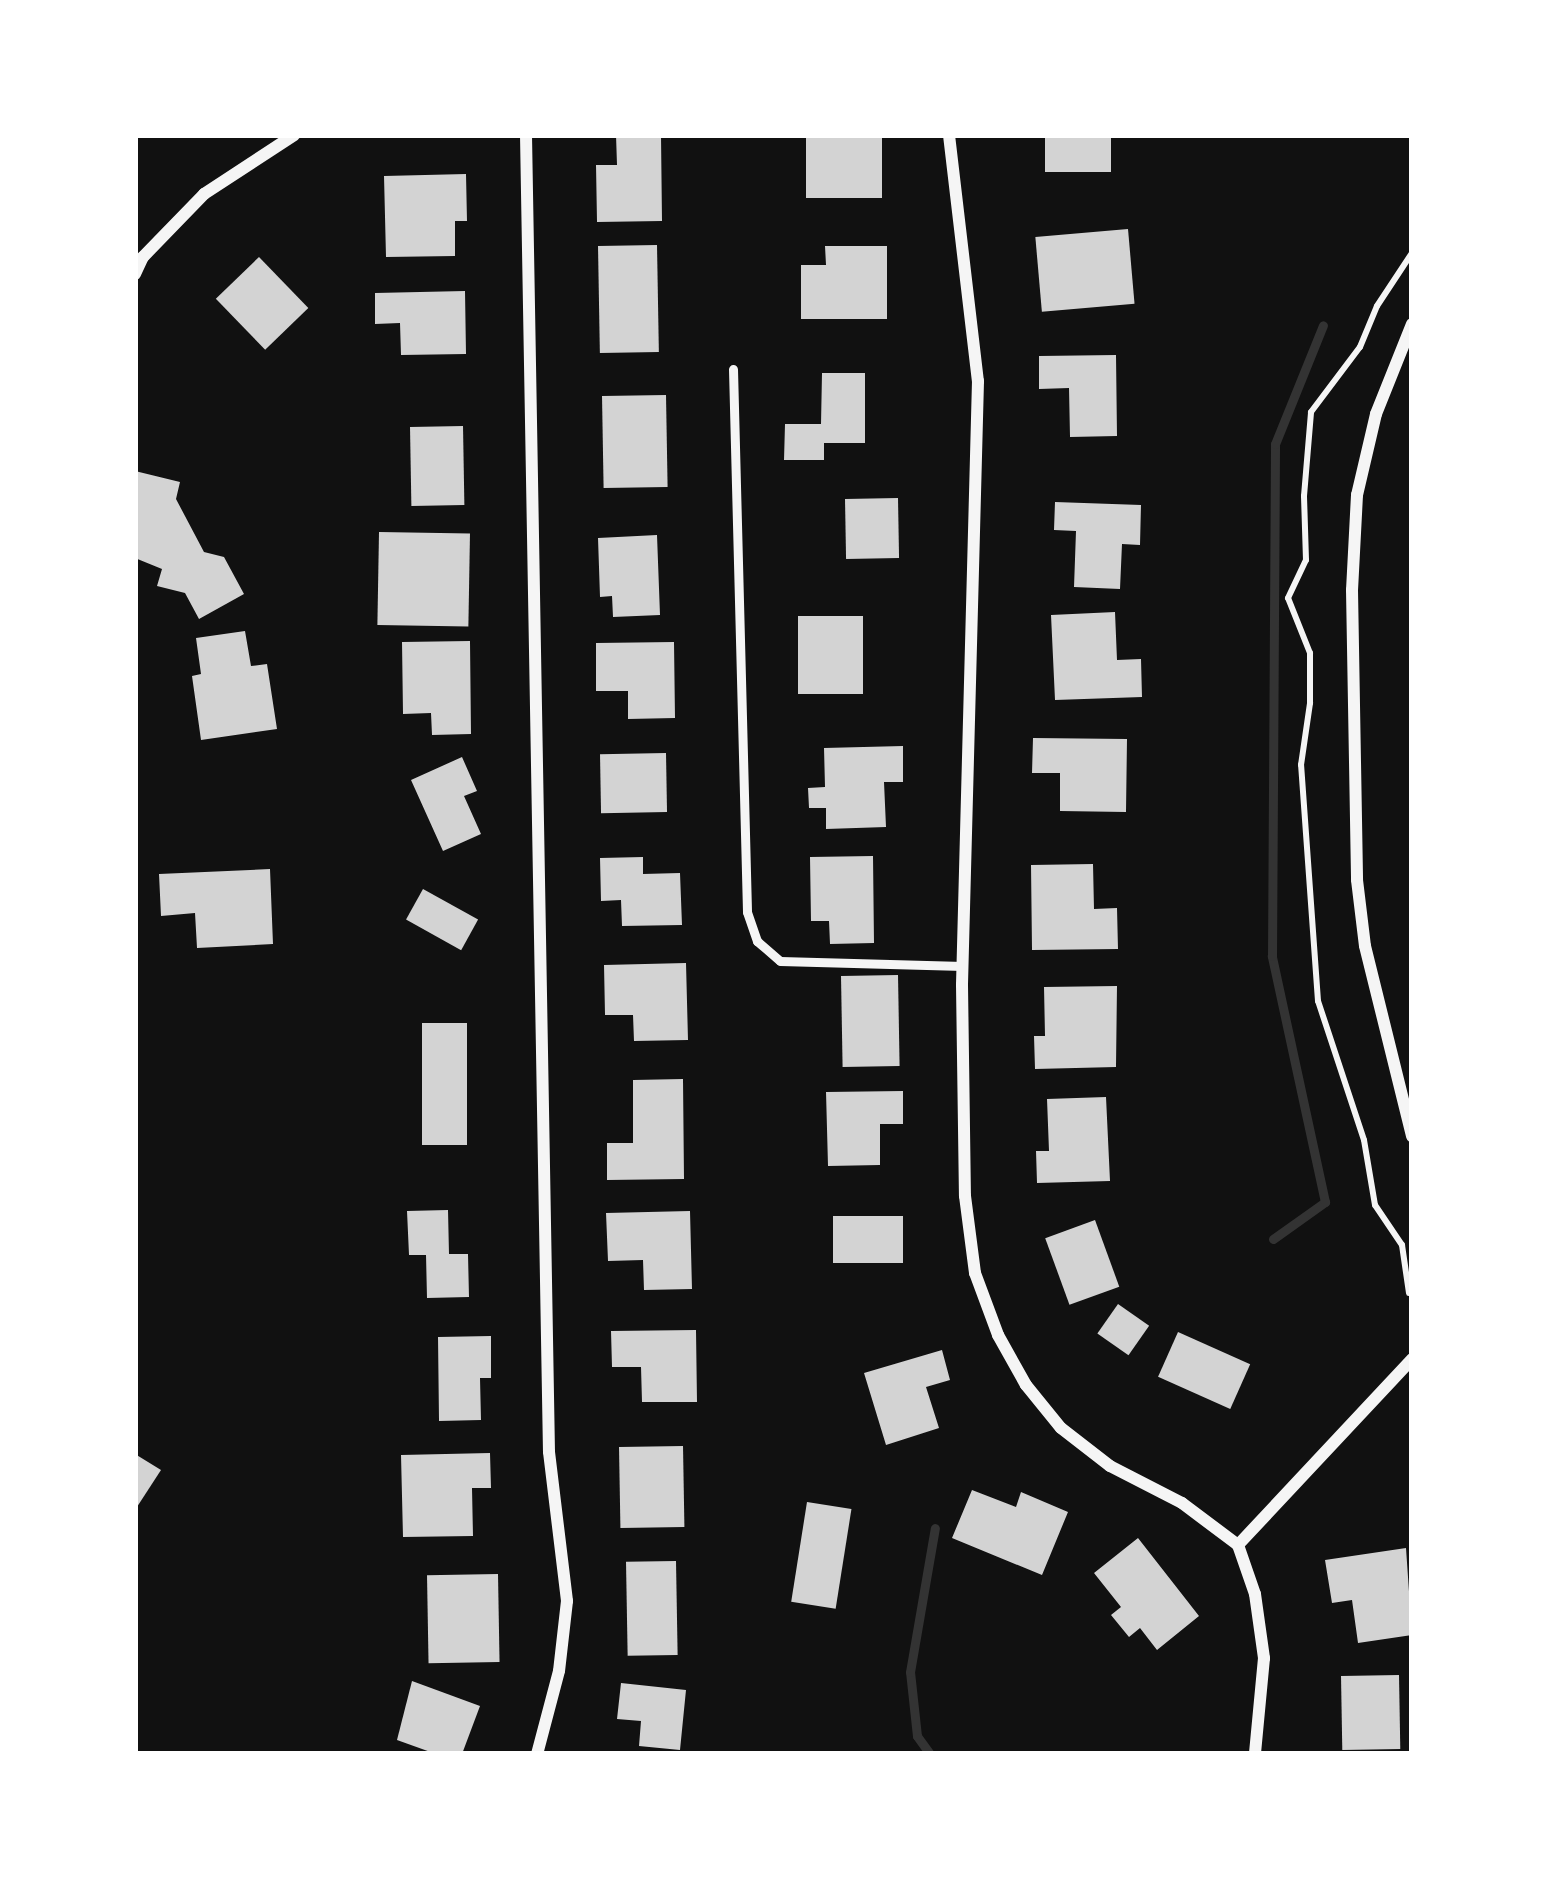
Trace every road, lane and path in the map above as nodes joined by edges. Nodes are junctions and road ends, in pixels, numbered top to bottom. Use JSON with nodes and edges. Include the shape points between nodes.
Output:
{"nodes":[{"id":1,"x":294,"y":135,"type":"edge"},
{"id":2,"x":526,"y":135,"type":"edge"},
{"id":3,"x":949,"y":135,"type":"edge"},
{"id":4,"x":139,"y":256,"type":"edge"},
{"id":5,"x":135,"y":274,"type":"edge"},
{"id":6,"x":1412,"y":324,"type":"edge"},
{"id":7,"x":733,"y":369,"type":"dead end"},
{"id":8,"x":963,"y":966,"type":"junction"},
{"id":9,"x":1412,"y":1136,"type":"edge"},
{"id":10,"x":1412,"y":1359,"type":"edge"},
{"id":11,"x":1238,"y":1545,"type":"junction"},
{"id":12,"x":537,"y":1754,"type":"edge"},
{"id":13,"x":1255,"y":1754,"type":"edge"}],
"edges":[{"from":1,"to":4,"type":"street","via":[[204,194]]},
{"from":2,"to":12,"type":"street","via":[[549,1452],[567,1601]]},
{"from":3,"to":8,"type":"street","via":[[978,381]]},
{"from":4,"to":5,"type":"street"},
{"from":6,"to":9,"type":"street","via":[[1366,454],[1352,590],[1360,902]]},
{"from":7,"to":8,"type":"lane","via":[[747,912],[758,941],[780,961]]},
{"from":8,"to":11,"type":"street","via":[[965,1196],[975,1274],[998,1335],[1060,1428]]},
{"from":10,"to":11,"type":"street"},
{"from":11,"to":13,"type":"street","via":[[1264,1658]]}]}
